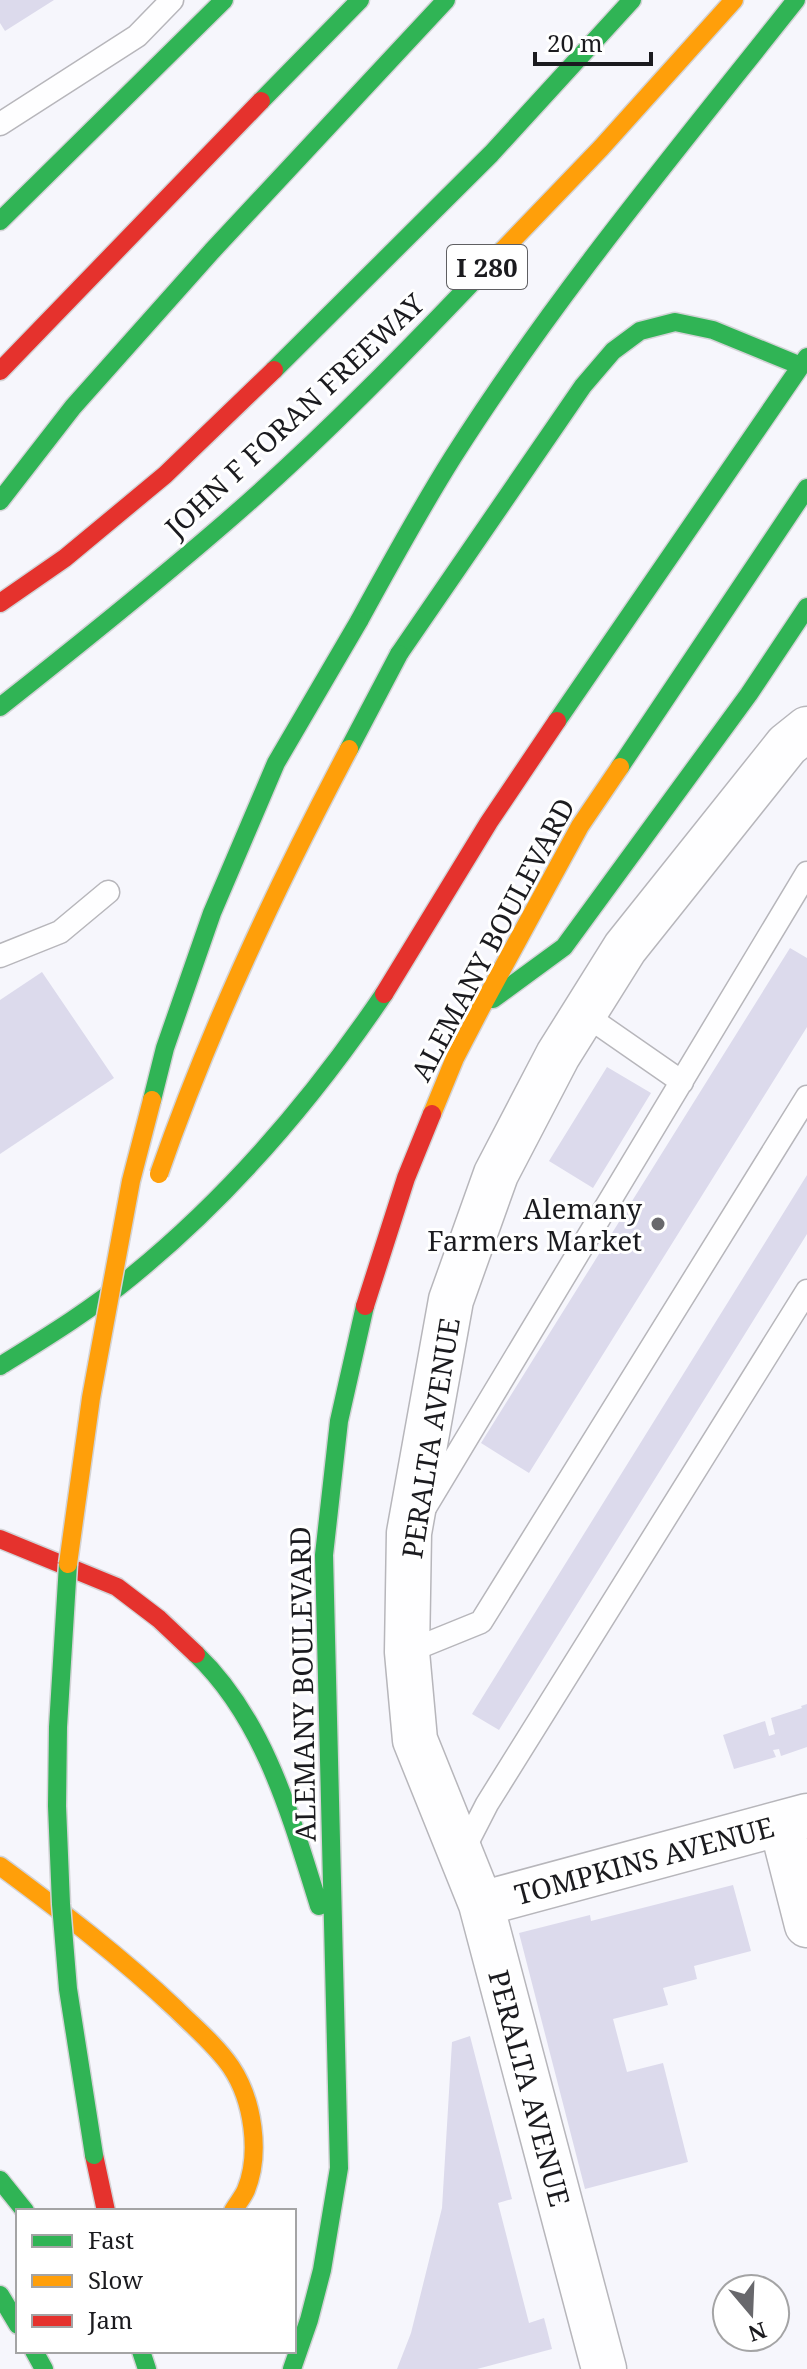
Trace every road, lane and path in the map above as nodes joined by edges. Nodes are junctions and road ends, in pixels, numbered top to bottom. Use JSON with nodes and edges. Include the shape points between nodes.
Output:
{"nodes":[{"id":1,"x":172,"y":0,"type":"edge"},
{"id":2,"x":224,"y":0,"type":"edge"},
{"id":3,"x":360,"y":0,"type":"edge"},
{"id":4,"x":446,"y":0,"type":"edge"},
{"id":5,"x":632,"y":0,"type":"edge"},
{"id":6,"x":734,"y":0,"type":"edge"},
{"id":7,"x":796,"y":0,"type":"edge"},
{"id":8,"x":0,"y":124,"type":"edge"},
{"id":9,"x":0,"y":221,"type":"edge"},
{"id":10,"x":805,"y":364,"type":"edge"},
{"id":11,"x":0,"y":371,"type":"edge"},
{"id":12,"x":807,"y":488,"type":"edge"},
{"id":13,"x":0,"y":501,"type":"edge"},
{"id":14,"x":0,"y":603,"type":"edge"},
{"id":15,"x":807,"y":607,"type":"edge"},
{"id":16,"x":0,"y":707,"type":"edge"},
{"id":17,"x":807,"y":729,"type":"edge"},
{"id":18,"x":807,"y":873,"type":"edge"},
{"id":19,"x":108,"y":892,"type":"dead end"},
{"id":20,"x":0,"y":956,"type":"edge"},
{"id":21,"x":481,"y":1008,"type":"junction"},
{"id":22,"x":584,"y":1014,"type":"junction"},
{"id":23,"x":682,"y":1082,"type":"junction"},
{"id":24,"x":807,"y":1097,"type":"edge"},
{"id":25,"x":155,"y":1185,"type":"dead end"},
{"id":26,"x":144,"y":1214,"type":"dead end"},
{"id":27,"x":807,"y":1291,"type":"edge"},
{"id":28,"x":107,"y":1315,"type":"junction"},
{"id":29,"x":0,"y":1366,"type":"edge"},
{"id":30,"x":409,"y":1533,"type":"junction"},
{"id":31,"x":0,"y":1539,"type":"edge"},
{"id":32,"x":407,"y":1652,"type":"junction"},
{"id":33,"x":415,"y":1740,"type":"junction"},
{"id":34,"x":487,"y":1804,"type":"junction"},
{"id":35,"x":794,"y":1819,"type":"edge"},
{"id":36,"x":0,"y":1866,"type":"edge"},
{"id":37,"x":481,"y":1904,"type":"junction"},
{"id":38,"x":807,"y":1925,"type":"edge"},
{"id":39,"x":335,"y":1954,"type":"junction"},
{"id":40,"x":0,"y":2180,"type":"edge"},
{"id":41,"x":23,"y":2209,"type":"edge"},
{"id":42,"x":106,"y":2209,"type":"edge"},
{"id":43,"x":234,"y":2209,"type":"edge"},
{"id":44,"x":0,"y":2295,"type":"edge"},
{"id":45,"x":16,"y":2322,"type":"edge"},
{"id":46,"x":292,"y":2369,"type":"edge"},
{"id":47,"x":604,"y":2369,"type":"edge"}],
"edges":[{"from":1,"to":8,"type":"lane","via":[[137,36]]},
{"from":2,"to":9,"type":"main road"},
{"from":3,"to":11,"type":"main road"},
{"from":4,"to":13,"type":"main road","via":[[73,407]]},
{"from":5,"to":14,"type":"main road","via":[[470,175],[165,475],[65,558]]},
{"from":6,"to":16,"type":"main road","name":"JOHN F FORAN FREEWAY","number":"I 280","via":[[629,118],[361,396],[227,521]]},
{"from":7,"to":28,"type":"main road","bridge":true,"via":[[539,329],[443,472],[276,763],[212,913],[165,1048],[131,1181]]},
{"from":10,"to":25,"type":"main road","bridge":true,"via":[[713,330],[675,322],[640,331],[613,351],[583,386],[399,654],[258,928],[202,1054]]},
{"from":10,"to":29,"type":"main road","name":"ALEMANY BOULEVARD","via":[[501,804],[425,932],[345,1050],[292,1117],[186,1230],[129,1279]]},
{"from":12,"to":21,"type":"main road","name":"ALEMANY BOULEVARD","via":[[580,826]]},
{"from":15,"to":21,"type":"main road","via":[[564,947]]},
{"from":17,"to":22,"type":"street","name":"PERALTA AVENUE","via":[[787,745],[625,948]]},
{"from":18,"to":23,"type":"lane"},
{"from":19,"to":20,"type":"lane","via":[[60,932]]},
{"from":21,"to":39,"type":"main road","name":"ALEMANY BOULEVARD","via":[[406,1178],[366,1302],[339,1421],[324,1555]]},
{"from":22,"to":23,"type":"lane"},
{"from":22,"to":30,"type":"street","name":"PERALTA AVENUE","via":[[496,1174],[451,1300]]},
{"from":23,"to":30,"type":"lane"},
{"from":24,"to":32,"type":"lane","via":[[481,1622]]},
{"from":26,"to":28,"type":"main road","bridge":true},
{"from":27,"to":34,"type":"lane"},
{"from":28,"to":42,"type":"main road","bridge":true,"via":[[68,1558],[57,1758],[68,1989]]},
{"from":30,"to":32,"type":"street","name":"PERALTA AVENUE"},
{"from":31,"to":39,"type":"main road","via":[[117,1587],[202,1660],[237,1704],[264,1751]]},
{"from":32,"to":33,"type":"street","name":"PERALTA AVENUE"},
{"from":33,"to":34,"type":"lane","via":[[451,1797]]},
{"from":33,"to":37,"type":"street","name":"PERALTA AVENUE"},
{"from":34,"to":37,"type":"lane","via":[[468,1841]]},
{"from":35,"to":37,"type":"street","name":"TOMPKINS AVENUE"},
{"from":35,"to":38,"type":"street"},
{"from":36,"to":43,"type":"main road","via":[[139,1974],[231,2067],[247,2101],[255,2143],[246,2190]]},
{"from":37,"to":47,"type":"street","name":"PERALTA AVENUE"},
{"from":39,"to":46,"type":"main road","name":"ALEMANY BOULEVARD","via":[[339,2168],[324,2266]]},
{"from":40,"to":41,"type":"main road"},
{"from":44,"to":45,"type":"main road"}]}
